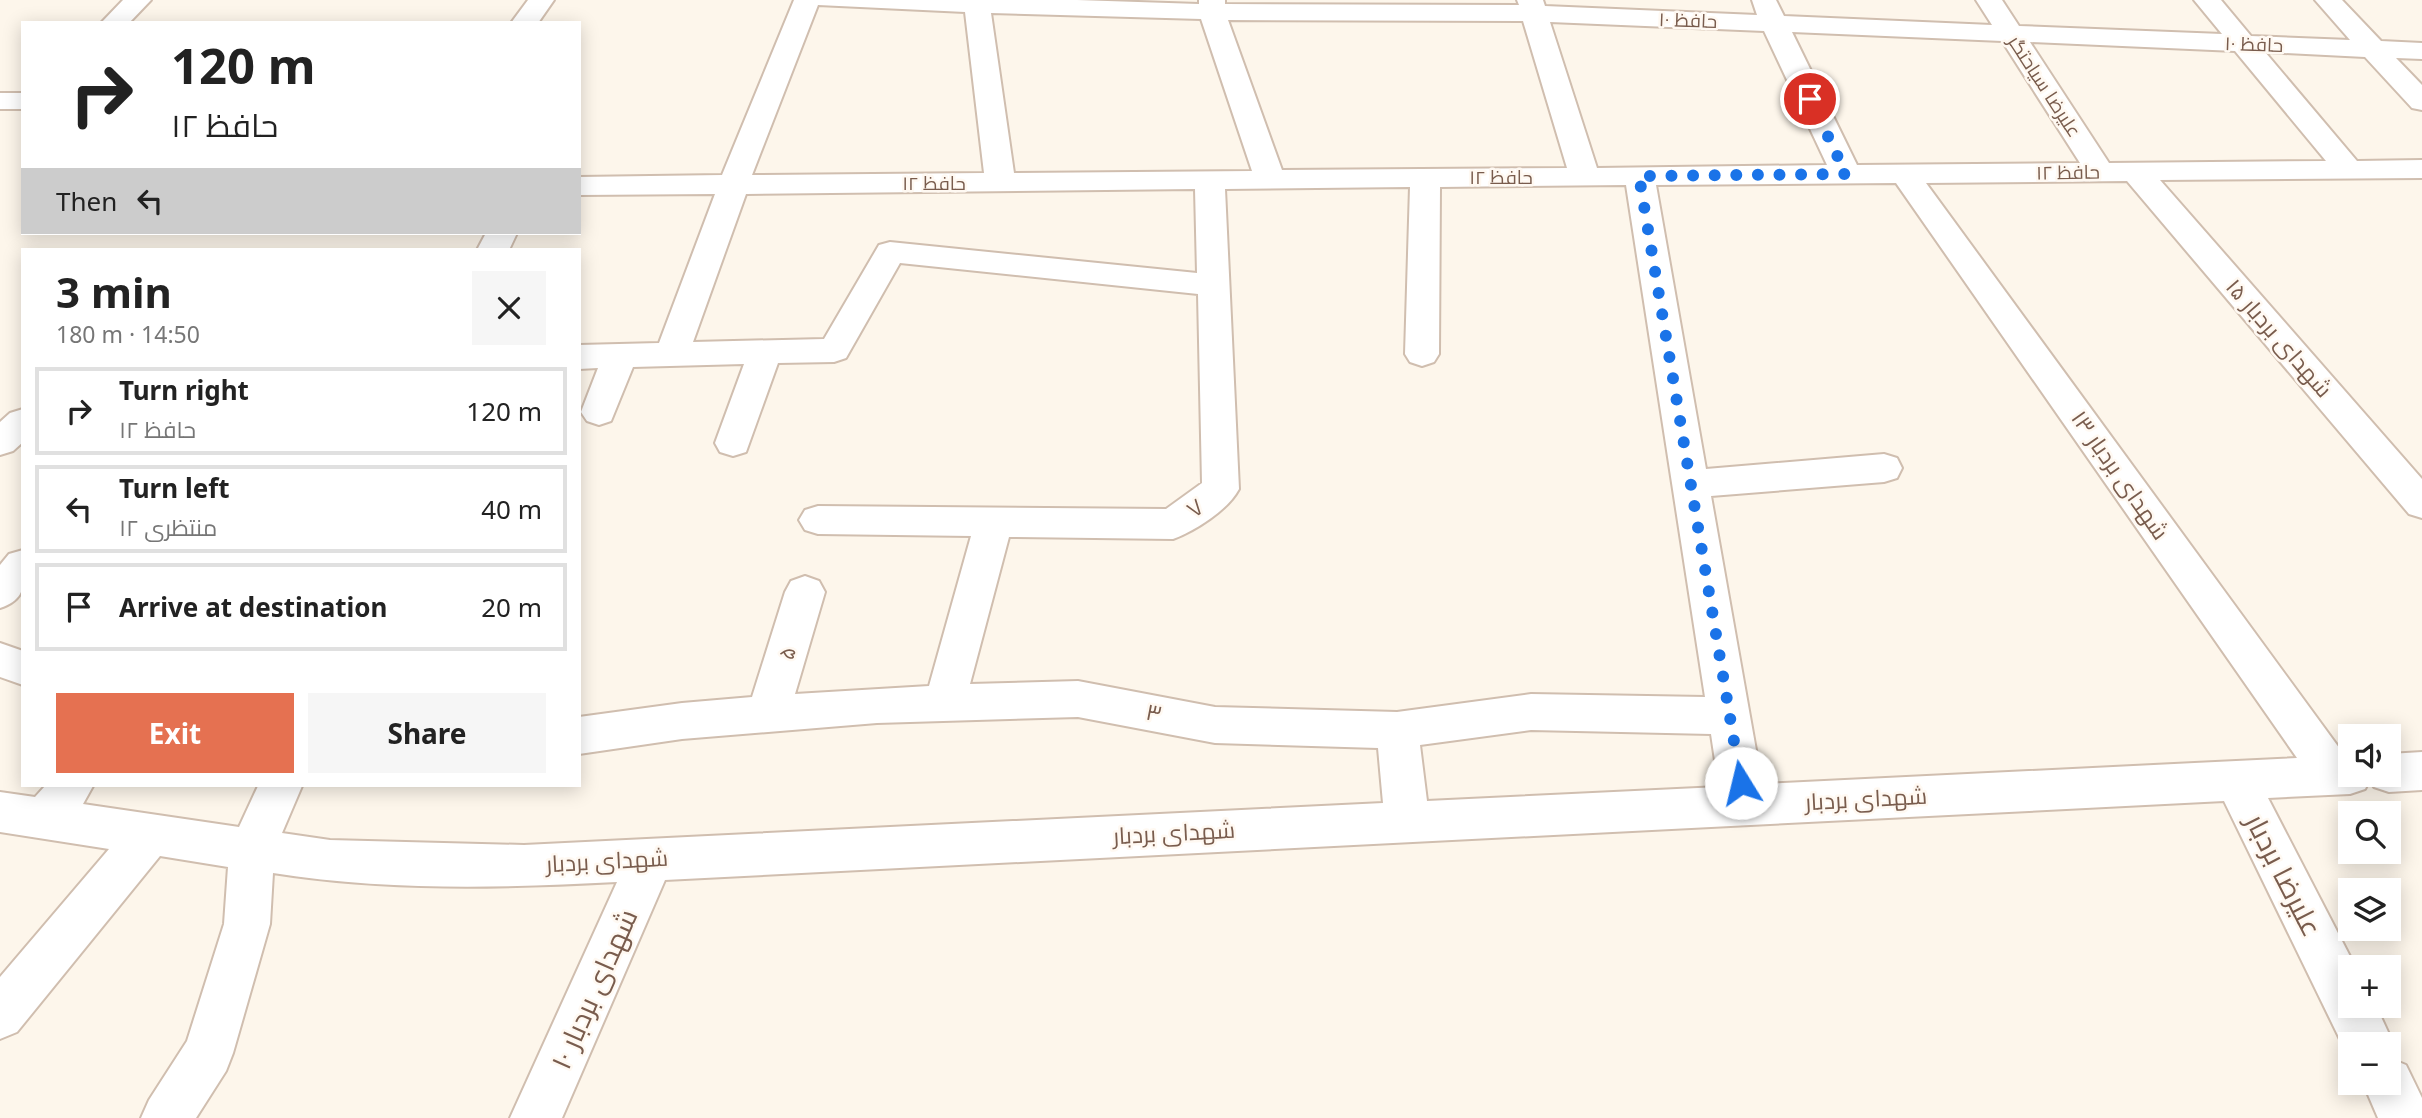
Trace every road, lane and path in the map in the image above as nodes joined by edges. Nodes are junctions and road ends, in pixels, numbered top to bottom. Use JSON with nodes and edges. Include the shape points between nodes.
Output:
{"nodes":[{"id":1,"x":138,"y":0,"type":"edge"},
{"id":2,"x":541,"y":0,"type":"edge"},
{"id":3,"x":807,"y":0,"type":"edge"},
{"id":4,"x":827,"y":0,"type":"edge"},
{"id":5,"x":1989,"y":0,"type":"edge"},
{"id":6,"x":2207,"y":0,"type":"edge"},
{"id":7,"x":2328,"y":0,"type":"edge"},
{"id":8,"x":976,"y":2,"type":"edge"},
{"id":9,"x":1212,"y":6,"type":"edge"},
{"id":10,"x":1532,"y":6,"type":"edge"},
{"id":11,"x":1768,"y":12,"type":"edge"},
{"id":12,"x":116,"y":21,"type":"edge"},
{"id":13,"x":525,"y":21,"type":"edge"},
{"id":14,"x":2012,"y":33,"type":"junction"},
{"id":15,"x":2245,"y":44,"type":"junction"},
{"id":16,"x":2373,"y":49,"type":"junction"},
{"id":17,"x":2422,"y":51,"type":"edge"},
{"id":18,"x":0,"y":101,"type":"edge"},
{"id":19,"x":21,"y":101,"type":"edge"},
{"id":20,"x":2422,"y":102,"type":"edge"},
{"id":21,"x":2348,"y":169,"type":"junction"},
{"id":22,"x":2100,"y":172,"type":"junction"},
{"id":23,"x":2136,"y":172,"type":"junction"},
{"id":24,"x":1846,"y":174,"type":"junction"},
{"id":25,"x":1905,"y":174,"type":"junction"},
{"id":26,"x":2417,"y":174,"type":"edge"},
{"id":27,"x":1639,"y":176,"type":"junction"},
{"id":28,"x":1585,"y":177,"type":"junction"},
{"id":29,"x":1425,"y":178,"type":"junction"},
{"id":30,"x":1210,"y":180,"type":"junction"},
{"id":31,"x":1270,"y":180,"type":"junction"},
{"id":32,"x":1000,"y":182,"type":"junction"},
{"id":33,"x":734,"y":184,"type":"junction"},
{"id":34,"x":581,"y":186,"type":"edge"},
{"id":35,"x":1214,"y":285,"type":"junction"},
{"id":36,"x":765,"y":352,"type":"junction"},
{"id":37,"x":672,"y":354,"type":"junction"},
{"id":38,"x":1422,"y":354,"type":"dead end"},
{"id":39,"x":620,"y":356,"type":"junction"},
{"id":40,"x":581,"y":357,"type":"edge"},
{"id":41,"x":599,"y":412,"type":"dead end"},
{"id":42,"x":21,"y":424,"type":"edge"},
{"id":43,"x":0,"y":442,"type":"edge"},
{"id":44,"x":733,"y":443,"type":"dead end"},
{"id":45,"x":1884,"y":468,"type":"dead end"},
{"id":46,"x":1691,"y":484,"type":"junction"},
{"id":47,"x":2422,"y":504,"type":"edge"},
{"id":48,"x":818,"y":520,"type":"dead end"},
{"id":49,"x":994,"y":522,"type":"junction"},
{"id":50,"x":21,"y":567,"type":"edge"},
{"id":51,"x":0,"y":592,"type":"edge"},
{"id":52,"x":805,"y":592,"type":"dead end"},
{"id":53,"x":0,"y":660,"type":"edge"},
{"id":54,"x":21,"y":667,"type":"edge"},
{"id":55,"x":945,"y":702,"type":"junction"},
{"id":56,"x":768,"y":713,"type":"junction"},
{"id":57,"x":1730,"y":716,"type":"junction"},
{"id":58,"x":1397,"y":730,"type":"junction"},
{"id":59,"x":581,"y":736,"type":"edge"},
{"id":60,"x":2338,"y":769,"type":"edge"},
{"id":61,"x":2422,"y":771,"type":"edge"},
{"id":62,"x":2401,"y":772,"type":"edge"},
{"id":63,"x":2338,"y":775,"type":"edge"},
{"id":64,"x":2236,"y":780,"type":"junction"},
{"id":65,"x":280,"y":787,"type":"edge"},
{"id":66,"x":58,"y":802,"type":"edge"},
{"id":67,"x":1744,"y":805,"type":"junction"},
{"id":68,"x":0,"y":813,"type":"edge"},
{"id":69,"x":1407,"y":822,"type":"junction"},
{"id":70,"x":150,"y":834,"type":"junction"},
{"id":71,"x":252,"y":849,"type":"junction"},
{"id":72,"x":651,"y":859,"type":"junction"},
{"id":73,"x":0,"y":1015,"type":"edge"},
{"id":74,"x":2362,"y":1032,"type":"edge"},
{"id":75,"x":2394,"y":1095,"type":"edge"},
{"id":76,"x":167,"y":1118,"type":"edge"},
{"id":77,"x":536,"y":1118,"type":"edge"},
{"id":78,"x":2405,"y":1118,"type":"edge"}],
"edges":[{"from":1,"to":12,"type":"street"},
{"from":2,"to":13,"type":"street"},
{"from":3,"to":33,"type":"street"},
{"from":4,"to":8,"type":"street","name":"حافظ ۱۰"},
{"from":5,"to":14,"type":"street","name":"علیرضا سیاحتگر"},
{"from":6,"to":15,"type":"street"},
{"from":7,"to":16,"type":"street"},
{"from":8,"to":9,"type":"street","name":"حافظ ۱۰"},
{"from":8,"to":32,"type":"street"},
{"from":9,"to":10,"type":"street","name":"حافظ ۱۰"},
{"from":9,"to":31,"type":"street"},
{"from":10,"to":11,"type":"street","name":"حافظ ۱۰"},
{"from":10,"to":28,"type":"street"},
{"from":11,"to":14,"type":"street","name":"حافظ ۱۰"},
{"from":11,"to":24,"type":"street"},
{"from":14,"to":15,"type":"street","name":"حافظ ۱۰"},
{"from":14,"to":22,"type":"street","name":"علیرضا سیاحتگر"},
{"from":15,"to":16,"type":"street","name":"حافظ ۱۰"},
{"from":15,"to":21,"type":"street"},
{"from":16,"to":17,"type":"street","name":"حافظ ۱۰"},
{"from":16,"to":20,"type":"street"},
{"from":18,"to":19,"type":"street"},
{"from":21,"to":23,"type":"street","name":"حافظ ۱۲"},
{"from":21,"to":26,"type":"street","name":"حافظ ۱۲"},
{"from":22,"to":23,"type":"street","name":"حافظ ۱۲"},
{"from":22,"to":25,"type":"street","name":"حافظ ۱۲"},
{"from":23,"to":47,"type":"street","name":"شهدای بردبار ۱۵"},
{"from":24,"to":25,"type":"street","name":"حافظ ۱۲"},
{"from":24,"to":27,"type":"street","name":"حافظ ۱۲"},
{"from":25,"to":60,"type":"street","name":"شهدای بردبار ۱۳"},
{"from":27,"to":28,"type":"street","name":"حافظ ۱۲"},
{"from":27,"to":46,"type":"street"},
{"from":28,"to":29,"type":"street","name":"حافظ ۱۲"},
{"from":29,"to":31,"type":"street","name":"حافظ ۱۲"},
{"from":29,"to":38,"type":"street"},
{"from":30,"to":31,"type":"street","name":"حافظ ۱۲"},
{"from":30,"to":32,"type":"street","name":"حافظ ۱۲"},
{"from":30,"to":35,"type":"street","name":"۷"},
{"from":32,"to":33,"type":"street","name":"حافظ ۱۲"},
{"from":33,"to":34,"type":"street","name":"حافظ ۱۲"},
{"from":33,"to":37,"type":"street"},
{"from":35,"to":36,"type":"street","via":[[890,252],[834,350]]},
{"from":35,"to":49,"type":"street","name":"۷","via":[[1221,489],[1173,524]]},
{"from":36,"to":37,"type":"street"},
{"from":36,"to":44,"type":"street"},
{"from":37,"to":39,"type":"street"},
{"from":39,"to":40,"type":"street"},
{"from":39,"to":41,"type":"street"},
{"from":42,"to":43,"type":"street"},
{"from":45,"to":46,"type":"street"},
{"from":46,"to":57,"type":"street"},
{"from":48,"to":49,"type":"street","name":"۷"},
{"from":49,"to":55,"type":"street"},
{"from":50,"to":51,"type":"street"},
{"from":52,"to":56,"type":"street","name":"۵"},
{"from":53,"to":54,"type":"street"},
{"from":55,"to":56,"type":"street","name":"۳"},
{"from":55,"to":58,"type":"street","name":"۳","via":[[1078,699],[1215,725]]},
{"from":56,"to":59,"type":"street","name":"۳"},
{"from":57,"to":58,"type":"street","name":"۳","via":[[1531,712]]},
{"from":57,"to":67,"type":"street"},
{"from":58,"to":69,"type":"street"},
{"from":61,"to":62,"type":"street"},
{"from":63,"to":64,"type":"street","name":"شهدای بردبار"},
{"from":64,"to":67,"type":"street","name":"شهدای بردبار"},
{"from":64,"to":74,"type":"street","name":"علیرضا بردبار"},
{"from":65,"to":71,"type":"street"},
{"from":66,"to":68,"type":"street","name":"شهدای بردبار"},
{"from":66,"to":70,"type":"street","name":"شهدای بردبار"},
{"from":67,"to":69,"type":"street","name":"شهدای بردبار"},
{"from":69,"to":72,"type":"street","name":"شهدای بردبار"},
{"from":70,"to":71,"type":"street","name":"شهدای بردبار"},
{"from":70,"to":73,"type":"street"},
{"from":71,"to":72,"type":"street","name":"شهدای بردبار","via":[[330,861],[524,866]]},
{"from":71,"to":76,"type":"street","via":[[247,924],[208,1053]]},
{"from":72,"to":77,"type":"street","name":"شهدای بردبار ۱۰"},
{"from":75,"to":78,"type":"street"}]}
